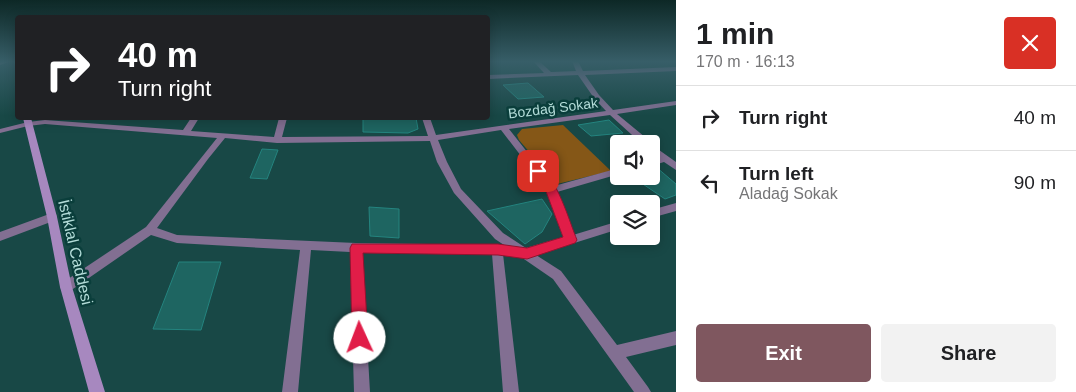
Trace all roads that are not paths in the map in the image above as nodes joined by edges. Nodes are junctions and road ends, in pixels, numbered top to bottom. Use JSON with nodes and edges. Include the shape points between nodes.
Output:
{"nodes":[{"id":1,"x":586,"y":79,"type":"edge"},
{"id":2,"x":676,"y":103,"type":"edge"},
{"id":3,"x":612,"y":113,"type":"junction"},
{"id":4,"x":48,"y":120,"type":"edge"},
{"id":5,"x":126,"y":120,"type":"edge"},
{"id":6,"x":194,"y":120,"type":"edge"},
{"id":7,"x":282,"y":120,"type":"edge"},
{"id":8,"x":427,"y":120,"type":"edge"},
{"id":9,"x":28,"y":121,"type":"edge"},
{"id":10,"x":120,"y":127,"type":"junction"},
{"id":11,"x":503,"y":127,"type":"junction"},
{"id":12,"x":0,"y":131,"type":"edge"},
{"id":13,"x":185,"y":133,"type":"junction"},
{"id":14,"x":638,"y":135,"type":"edge"},
{"id":15,"x":223,"y":136,"type":"junction"},
{"id":16,"x":432,"y":138,"type":"junction"},
{"id":17,"x":277,"y":140,"type":"junction"},
{"id":18,"x":660,"y":154,"type":"edge"},
{"id":19,"x":666,"y":159,"type":"junction"},
{"id":20,"x":660,"y":161,"type":"edge"},
{"id":21,"x":676,"y":167,"type":"edge"},
{"id":22,"x":610,"y":174,"type":"edge"},
{"id":23,"x":551,"y":190,"type":"junction"},
{"id":24,"x":676,"y":207,"type":"edge"},
{"id":25,"x":660,"y":211,"type":"edge"},
{"id":26,"x":52,"y":216,"type":"junction"},
{"id":27,"x":610,"y":228,"type":"edge"},
{"id":28,"x":150,"y":230,"type":"junction"},
{"id":29,"x":0,"y":237,"type":"edge"},
{"id":30,"x":570,"y":240,"type":"junction"},
{"id":31,"x":306,"y":246,"type":"junction"},
{"id":32,"x":356,"y":248,"type":"junction"},
{"id":33,"x":498,"y":249,"type":"junction"},
{"id":34,"x":527,"y":254,"type":"junction"},
{"id":35,"x":66,"y":287,"type":"junction"},
{"id":36,"x":676,"y":338,"type":"edge"},
{"id":37,"x":615,"y":352,"type":"junction"},
{"id":38,"x":98,"y":392,"type":"edge"},
{"id":39,"x":290,"y":392,"type":"edge"},
{"id":40,"x":362,"y":392,"type":"edge"},
{"id":41,"x":511,"y":392,"type":"edge"},
{"id":42,"x":642,"y":392,"type":"edge"}],
"edges":[{"from":1,"to":3,"type":"street"},
{"from":2,"to":3,"type":"street","name":"Bozdağ Sokak"},
{"from":3,"to":11,"type":"street","name":"Bozdağ Sokak"},
{"from":3,"to":14,"type":"street"},
{"from":4,"to":9,"type":"street","name":"Bozdağ Sokak"},
{"from":4,"to":10,"type":"street","name":"Bozdağ Sokak"},
{"from":5,"to":10,"type":"street"},
{"from":6,"to":13,"type":"street"},
{"from":7,"to":17,"type":"street"},
{"from":8,"to":16,"type":"street"},
{"from":9,"to":12,"type":"street","name":"Bozdağ Sokak"},
{"from":9,"to":26,"type":"main road","name":"İstiklal Caddesi"},
{"from":10,"to":13,"type":"street","name":"Bozdağ Sokak"},
{"from":11,"to":16,"type":"street","name":"Bozdağ Sokak"},
{"from":11,"to":23,"type":"street"},
{"from":13,"to":15,"type":"street","name":"Bozdağ Sokak"},
{"from":15,"to":17,"type":"street","name":"Bozdağ Sokak"},
{"from":15,"to":28,"type":"street"},
{"from":16,"to":17,"type":"street","name":"Bozdağ Sokak"},
{"from":16,"to":34,"type":"street","via":[[457,191],[498,236]]},
{"from":18,"to":19,"type":"street"},
{"from":19,"to":20,"type":"street"},
{"from":19,"to":21,"type":"street"},
{"from":22,"to":23,"type":"street"},
{"from":23,"to":30,"type":"street"},
{"from":24,"to":25,"type":"street"},
{"from":26,"to":29,"type":"street"},
{"from":26,"to":35,"type":"main road","name":"İstiklal Caddesi"},
{"from":27,"to":30,"type":"street"},
{"from":28,"to":31,"type":"street","via":[[177,239]]},
{"from":28,"to":35,"type":"street"},
{"from":30,"to":34,"type":"street"},
{"from":31,"to":32,"type":"street"},
{"from":31,"to":39,"type":"street"},
{"from":32,"to":33,"type":"street"},
{"from":32,"to":40,"type":"street"},
{"from":33,"to":34,"type":"street"},
{"from":33,"to":41,"type":"street"},
{"from":34,"to":37,"type":"street","via":[[557,275]]},
{"from":35,"to":38,"type":"main road","name":"İstiklal Caddesi"},
{"from":36,"to":37,"type":"street"},
{"from":37,"to":42,"type":"street"}]}
